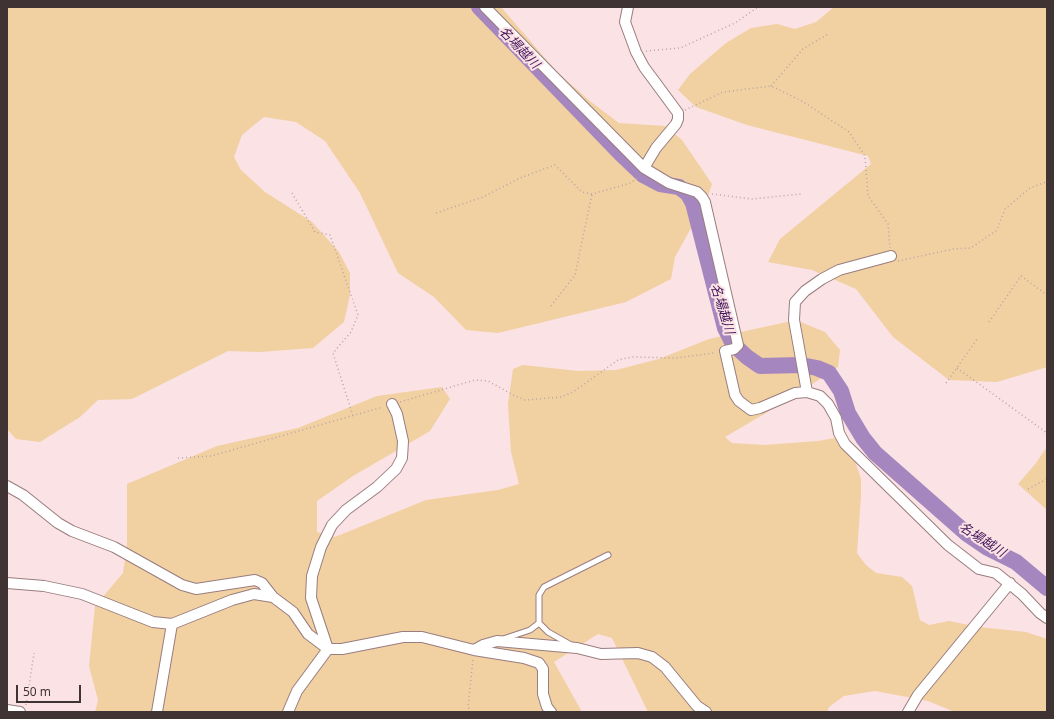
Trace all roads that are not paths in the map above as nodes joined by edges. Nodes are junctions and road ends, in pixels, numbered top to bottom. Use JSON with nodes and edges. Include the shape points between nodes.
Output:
{"nodes":[{"id":1,"x":485,"y":7,"type":"edge"},
{"id":2,"x":628,"y":7,"type":"edge"},
{"id":3,"x":642,"y":172,"type":"junction"},
{"id":4,"x":891,"y":256,"type":"road end"},
{"id":5,"x":807,"y":392,"type":"junction"},
{"id":6,"x":392,"y":404,"type":"road end"},
{"id":7,"x":7,"y":486,"type":"edge"},
{"id":8,"x":608,"y":555,"type":"dead end"},
{"id":9,"x":7,"y":583,"type":"edge"},
{"id":10,"x":1010,"y":584,"type":"junction"},
{"id":11,"x":272,"y":597,"type":"junction"},
{"id":12,"x":1047,"y":618,"type":"edge"},
{"id":13,"x":539,"y":623,"type":"junction"},
{"id":14,"x":172,"y":624,"type":"junction"},
{"id":15,"x":497,"y":642,"type":"junction"},
{"id":16,"x":577,"y":648,"type":"junction"},
{"id":17,"x":328,"y":649,"type":"junction"},
{"id":18,"x":474,"y":650,"type":"junction"},
{"id":19,"x":7,"y":710,"type":"edge"},
{"id":20,"x":20,"y":712,"type":"edge"},
{"id":21,"x":157,"y":712,"type":"edge"},
{"id":22,"x":288,"y":712,"type":"edge"},
{"id":23,"x":551,"y":712,"type":"edge"},
{"id":24,"x":706,"y":712,"type":"edge"},
{"id":25,"x":908,"y":712,"type":"edge"}],
"edges":[{"from":1,"to":3,"type":"street"},
{"from":2,"to":3,"type":"street","via":[[624,22],[636,52],[678,113],[676,124],[656,148]]},
{"from":3,"to":5,"type":"street","via":[[697,192],[705,202],[738,345],[729,350],[735,395],[744,407],[752,410],[795,393]]},
{"from":4,"to":5,"type":"street","via":[[839,270],[822,278],[796,302],[794,320]]},
{"from":5,"to":10,"type":"street","via":[[820,396],[828,404],[845,444],[948,545],[979,569],[996,573]]},
{"from":6,"to":17,"type":"street","via":[[403,441],[402,458],[396,469],[377,488],[346,510],[332,525],[321,547],[312,576],[311,598]]},
{"from":7,"to":11,"type":"street","via":[[63,526],[114,547],[182,585],[196,589],[255,580],[262,583]]},
{"from":8,"to":13,"type":"lane","via":[[544,587],[539,595]]},
{"from":9,"to":14,"type":"street","via":[[44,586],[82,594],[153,622]]},
{"from":10,"to":12,"type":"street"},
{"from":10,"to":25,"type":"street","via":[[918,695]]},
{"from":11,"to":14,"type":"street","via":[[254,594]]},
{"from":11,"to":17,"type":"street","via":[[293,612],[308,634]]},
{"from":13,"to":15,"type":"lane","via":[[530,630]]},
{"from":13,"to":16,"type":"lane","via":[[548,632]]},
{"from":14,"to":21,"type":"street"},
{"from":15,"to":16,"type":"street"},
{"from":15,"to":18,"type":"street"},
{"from":16,"to":24,"type":"street","via":[[601,654],[638,653],[652,657],[665,667],[697,706]]},
{"from":17,"to":18,"type":"street","via":[[342,649],[403,637],[422,637]]},
{"from":17,"to":22,"type":"street","via":[[297,691]]},
{"from":18,"to":23,"type":"street","via":[[539,663],[543,669],[543,694]]},
{"from":19,"to":20,"type":"street"}]}
